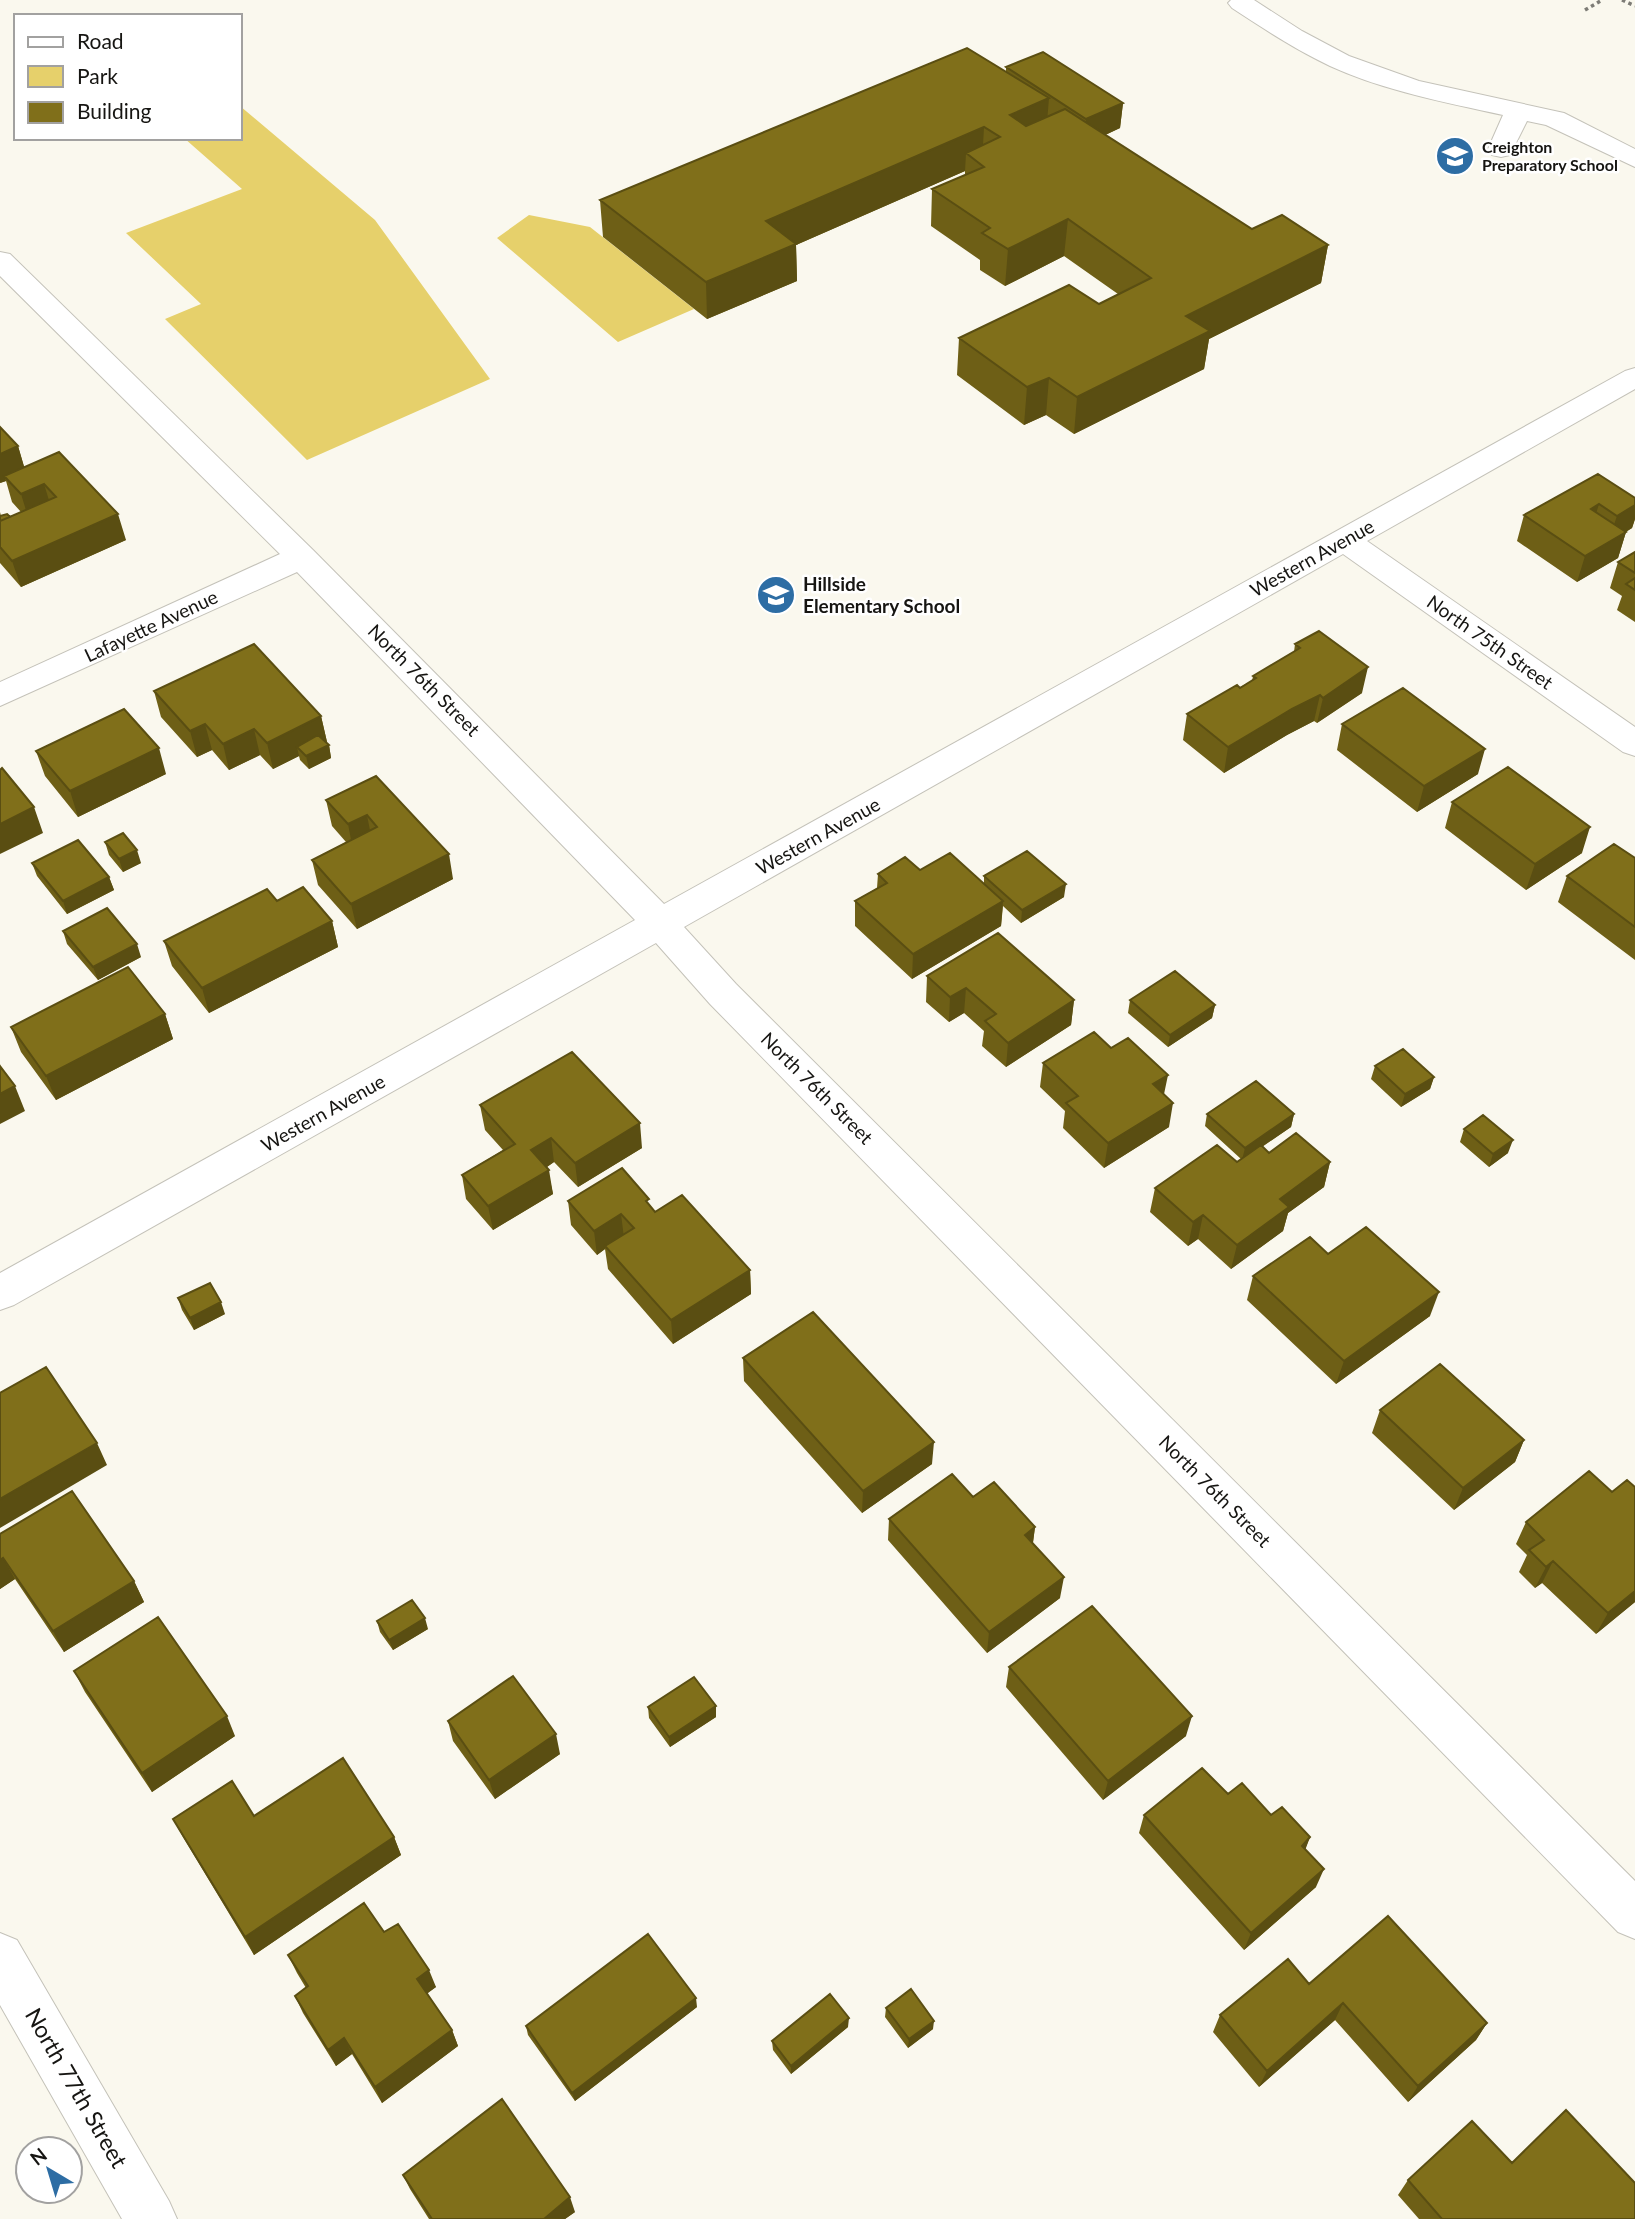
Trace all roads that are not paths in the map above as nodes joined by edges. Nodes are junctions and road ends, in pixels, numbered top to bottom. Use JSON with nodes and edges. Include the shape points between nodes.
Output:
{"nodes":[{"id":1,"x":1241,"y":3,"type":"dead end"},
{"id":2,"x":1518,"y":110,"type":"junction"},
{"id":3,"x":1501,"y":149,"type":"dead end"},
{"id":4,"x":1635,"y":159,"type":"edge"},
{"id":5,"x":0,"y":260,"type":"edge"},
{"id":6,"x":1635,"y":377,"type":"edge"},
{"id":7,"x":1345,"y":540,"type":"junction"},
{"id":8,"x":302,"y":557,"type":"junction"},
{"id":9,"x":0,"y":695,"type":"edge"},
{"id":10,"x":1635,"y":744,"type":"edge"},
{"id":11,"x":662,"y":924,"type":"junction"},
{"id":12,"x":0,"y":1293,"type":"edge"},
{"id":13,"x":1635,"y":1915,"type":"edge"},
{"id":14,"x":0,"y":1958,"type":"edge"},
{"id":15,"x":151,"y":2219,"type":"edge"}],
"edges":[{"from":1,"to":2,"type":"street","via":[[1340,61],[1412,87]]},
{"from":2,"to":3,"type":"street"},
{"from":2,"to":4,"type":"street","via":[[1555,119]]},
{"from":5,"to":8,"type":"street","name":"North 76th Street"},
{"from":6,"to":7,"type":"street","name":"Western Avenue"},
{"from":7,"to":10,"type":"street","name":"North 75th Street"},
{"from":7,"to":11,"type":"street","name":"Western Avenue"},
{"from":8,"to":9,"type":"street","name":"Lafayette Avenue"},
{"from":8,"to":11,"type":"street","name":"North 76th Street"},
{"from":11,"to":12,"type":"street","name":"Western Avenue"},
{"from":11,"to":13,"type":"street","name":"North 76th Street","via":[[723,994]]},
{"from":14,"to":15,"type":"street","name":"North 77th Street"}]}
